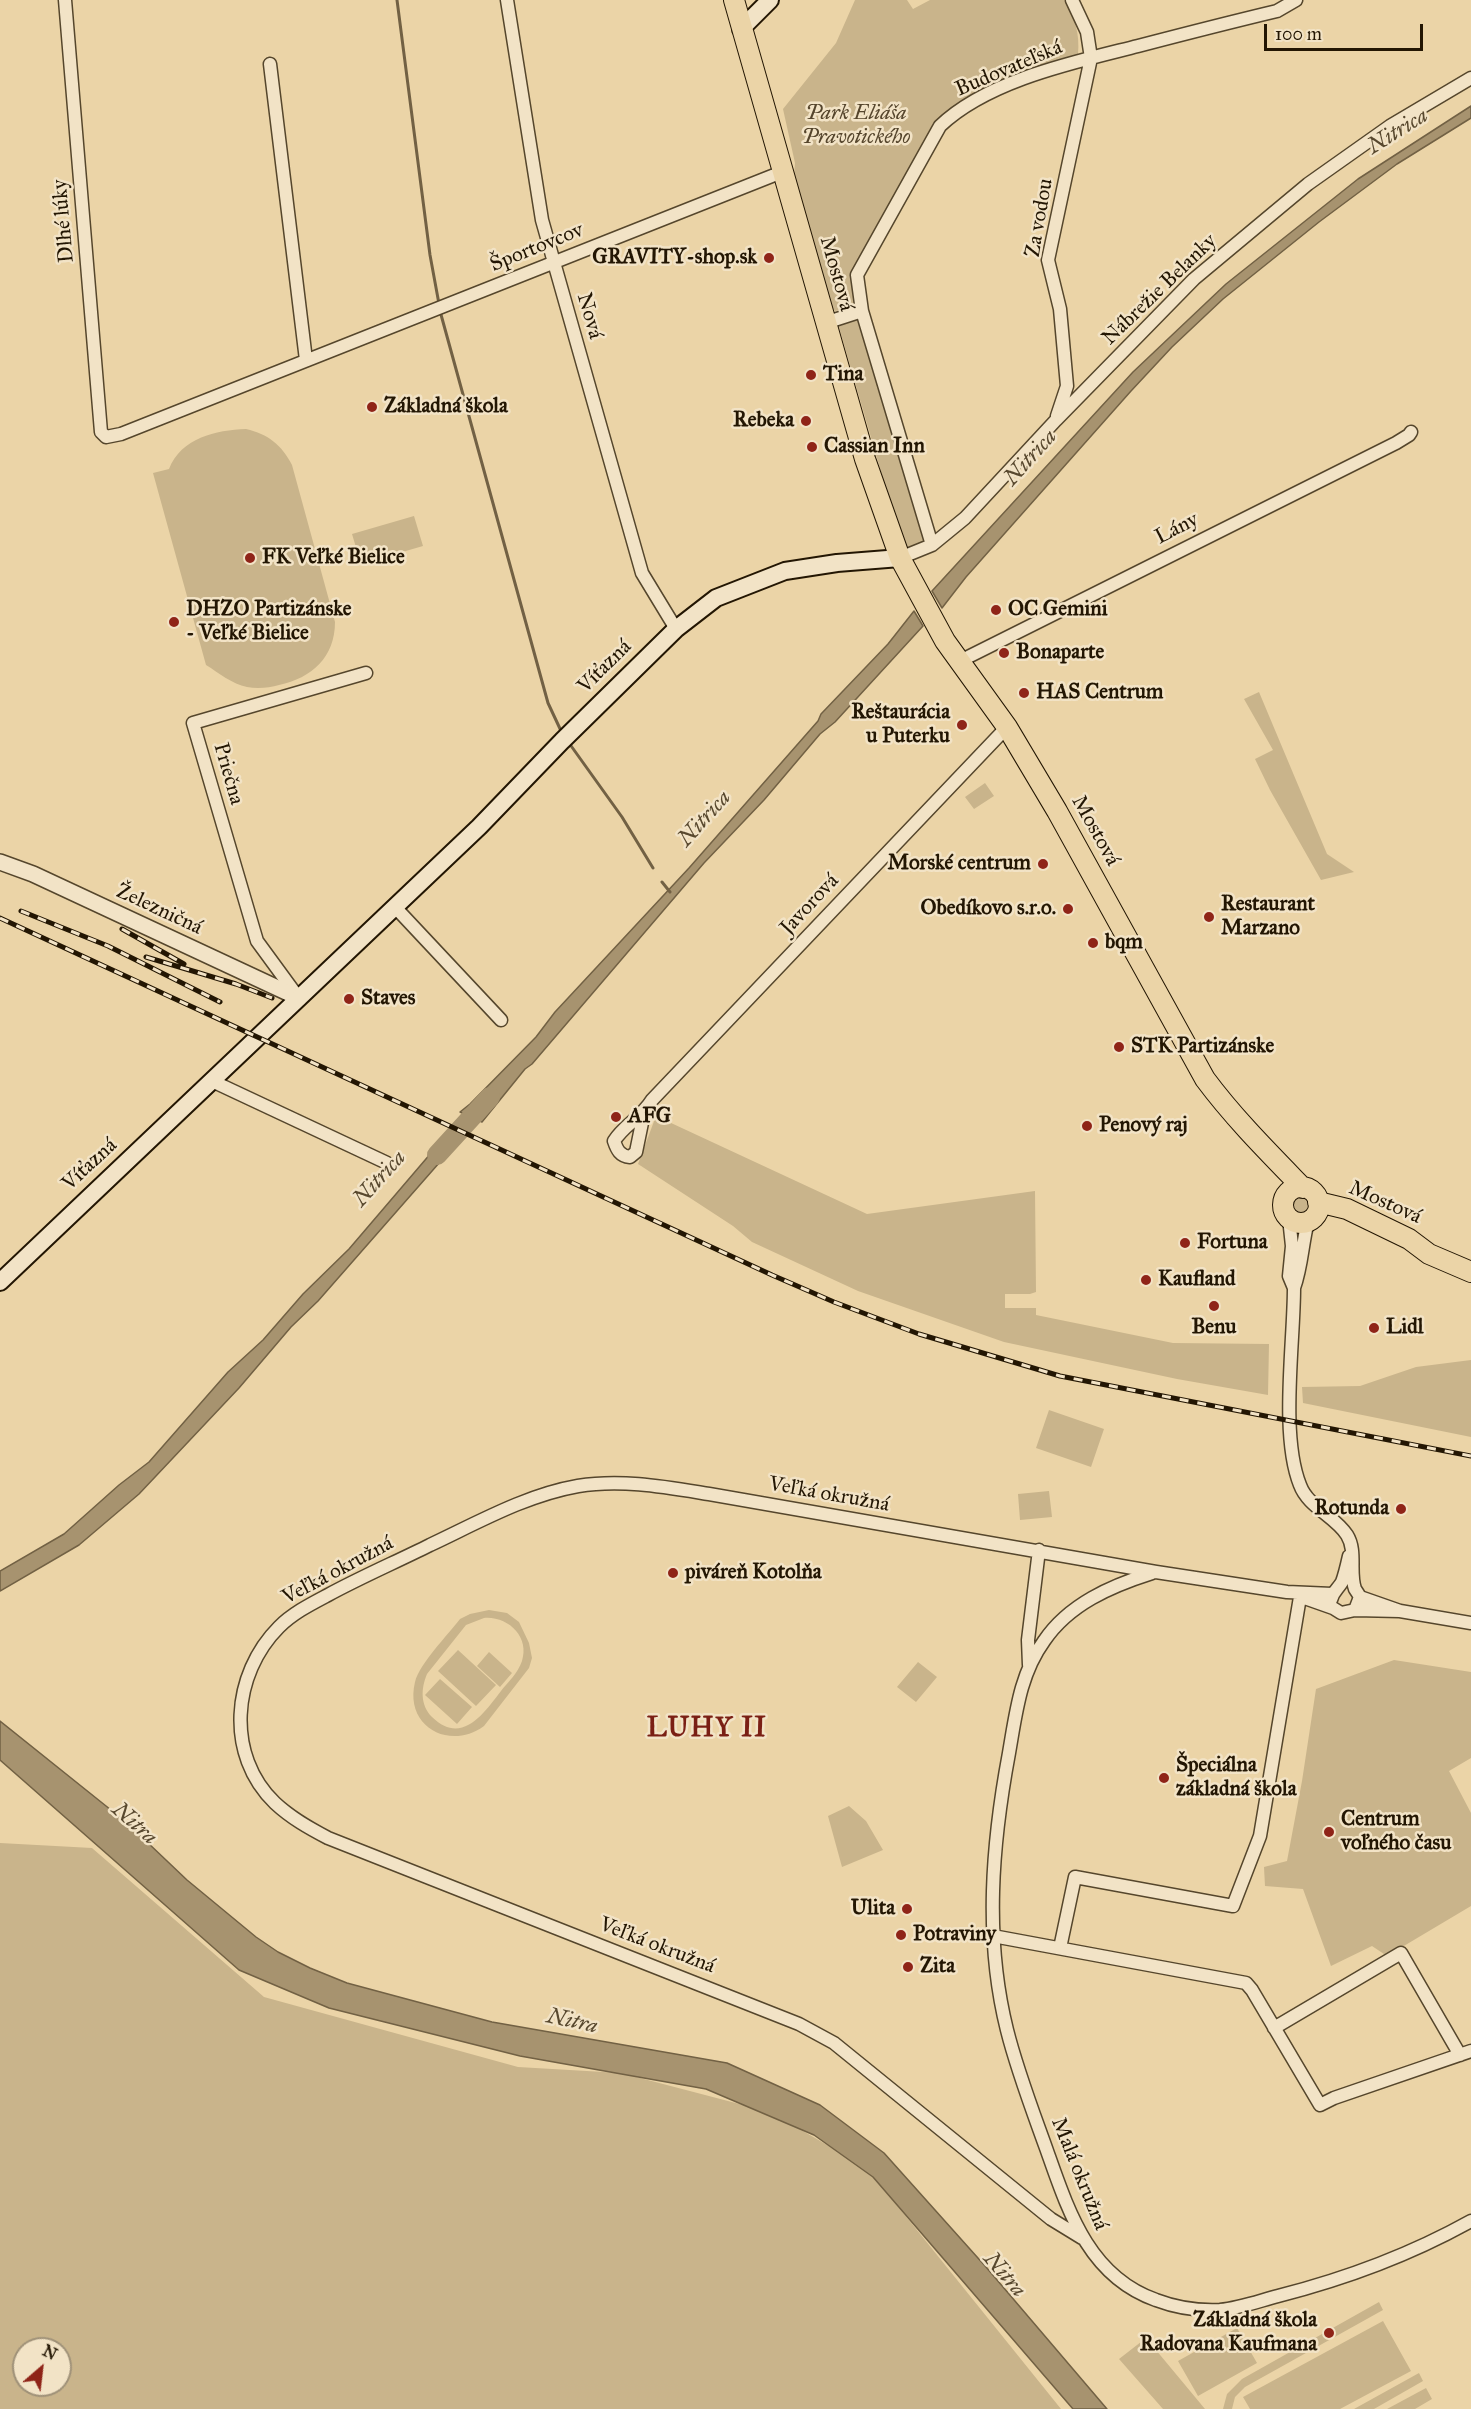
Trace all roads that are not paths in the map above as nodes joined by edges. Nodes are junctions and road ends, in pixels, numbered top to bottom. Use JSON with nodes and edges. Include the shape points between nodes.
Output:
{"nodes":[{"id":1,"x":65,"y":0,"type":"edge"},
{"id":2,"x":507,"y":0,"type":"edge"},
{"id":3,"x":734,"y":0,"type":"edge"},
{"id":4,"x":770,"y":0,"type":"edge"},
{"id":5,"x":1296,"y":0,"type":"edge"},
{"id":6,"x":1072,"y":1,"type":"edge"},
{"id":7,"x":741,"y":29,"type":"junction"},
{"id":8,"x":1091,"y":58,"type":"junction"},
{"id":9,"x":270,"y":64,"type":"dead end"},
{"id":10,"x":1471,"y":78,"type":"edge"},
{"id":11,"x":782,"y":172,"type":"junction"},
{"id":12,"x":554,"y":263,"type":"junction"},
{"id":13,"x":862,"y":311,"type":"junction"},
{"id":14,"x":825,"y":323,"type":"junction"},
{"id":15,"x":306,"y":360,"type":"junction"},
{"id":16,"x":1056,"y":420,"type":"junction"},
{"id":17,"x":1411,"y":432,"type":"dead end"},
{"id":18,"x":106,"y":438,"type":"joint"},
{"id":19,"x":932,"y":545,"type":"junction"},
{"id":20,"x":900,"y":558,"type":"junction"},
{"id":21,"x":676,"y":629,"type":"junction"},
{"id":22,"x":960,"y":661,"type":"junction"},
{"id":23,"x":366,"y":673,"type":"dead end"},
{"id":24,"x":1006,"y":727,"type":"junction"},
{"id":25,"x":0,"y":862,"type":"edge"},
{"id":26,"x":395,"y":907,"type":"junction"},
{"id":27,"x":299,"y":998,"type":"junction"},
{"id":28,"x":501,"y":1020,"type":"dead end"},
{"id":29,"x":212,"y":1082,"type":"junction"},
{"id":30,"x":644,"y":1113,"type":"dead end"},
{"id":31,"x":387,"y":1163,"type":"dead end"},
{"id":32,"x":1296,"y":1191,"type":"junction"},
{"id":33,"x":1308,"y":1214,"type":"junction"},
{"id":34,"x":1467,"y":1270,"type":"edge"},
{"id":35,"x":0,"y":1282,"type":"edge"},
{"id":36,"x":1294,"y":1288,"type":"junction"},
{"id":37,"x":1349,"y":1541,"type":"junction"},
{"id":38,"x":1039,"y":1550,"type":"junction"},
{"id":39,"x":1156,"y":1572,"type":"junction"},
{"id":40,"x":1336,"y":1590,"type":"junction"},
{"id":41,"x":1287,"y":1592,"type":"junction"},
{"id":42,"x":1358,"y":1593,"type":"junction"},
{"id":43,"x":1300,"y":1596,"type":"junction"},
{"id":44,"x":1334,"y":1608,"type":"junction"},
{"id":45,"x":1355,"y":1610,"type":"junction"},
{"id":46,"x":1400,"y":1611,"type":"junction"},
{"id":47,"x":1471,"y":1623,"type":"edge"},
{"id":48,"x":1029,"y":1666,"type":"junction"},
{"id":49,"x":993,"y":1936,"type":"junction"},
{"id":50,"x":1060,"y":1948,"type":"junction"},
{"id":51,"x":1274,"y":2028,"type":"junction"},
{"id":52,"x":1465,"y":2053,"type":"edge"},
{"id":53,"x":1471,"y":2221,"type":"edge"},
{"id":54,"x":1082,"y":2238,"type":"junction"}],
"edges":[{"from":1,"to":18,"type":"street","name":"Dlhé lúky","via":[[101,432]]},
{"from":2,"to":12,"type":"street","name":"Nová","via":[[542,220]]},
{"from":3,"to":7,"type":"main road","name":"Mostová"},
{"from":4,"to":7,"type":"main road"},
{"from":5,"to":8,"type":"street","name":"Budovateľská","via":[[1277,10]]},
{"from":6,"to":8,"type":"street","via":[[1087,32]]},
{"from":7,"to":11,"type":"main road","name":"Mostová"},
{"from":8,"to":13,"type":"street","name":"Budovateľská","via":[[998,90],[954,112],[940,126],[857,275]]},
{"from":8,"to":16,"type":"street","name":"Za vodou","via":[[1048,260],[1060,309],[1067,386]]},
{"from":9,"to":15,"type":"street"},
{"from":10,"to":16,"type":"street","name":"Nábrežie Belanky","via":[[1390,126],[1308,184],[1194,279]]},
{"from":11,"to":12,"type":"street","name":"Športovcov"},
{"from":11,"to":14,"type":"main road","name":"Mostová"},
{"from":12,"to":15,"type":"street","name":"Športovcov"},
{"from":12,"to":21,"type":"street","name":"Nová","via":[[642,573]]},
{"from":13,"to":14,"type":"street"},
{"from":13,"to":19,"type":"street","name":"Budovateľská"},
{"from":14,"to":20,"type":"main road","name":"Mostová","via":[[865,459]]},
{"from":15,"to":18,"type":"street","name":"Športovcov"},
{"from":16,"to":19,"type":"street","name":"Nábrežie Belanky","via":[[965,518]]},
{"from":17,"to":22,"type":"street","name":"Lány","via":[[1396,443]]},
{"from":19,"to":20,"type":"street","name":"Nábrežie Belanky"},
{"from":20,"to":21,"type":"main road","name":"Víťazná","via":[[785,571],[716,598]]},
{"from":20,"to":22,"type":"main road","name":"Mostová"},
{"from":21,"to":26,"type":"main road","name":"Víťazná"},
{"from":22,"to":24,"type":"main road","name":"Mostová"},
{"from":23,"to":27,"type":"street","name":"Priečna","via":[[193,723],[257,940]]},
{"from":24,"to":30,"type":"street","name":"Javorová"},
{"from":24,"to":32,"type":"main road","name":"Mostová","via":[[1057,811],[1205,1079]]},
{"from":25,"to":27,"type":"street","name":"Železničná"},
{"from":26,"to":27,"type":"main road","name":"Víťazná"},
{"from":26,"to":28,"type":"street"},
{"from":27,"to":29,"type":"main road","name":"Víťazná"},
{"from":29,"to":31,"type":"street"},
{"from":29,"to":35,"type":"main road","name":"Víťazná"},
{"from":32,"to":33,"type":"main road","name":"Mostová","via":[[1313,1192]]},
{"from":32,"to":33,"type":"main road","via":[[1283,1206]]},
{"from":33,"to":34,"type":"main road","name":"Mostová","via":[[1347,1209]]},
{"from":33,"to":36,"type":"street"},
{"from":33,"to":36,"type":"street","via":[[1292,1246],[1289,1276]]},
{"from":36,"to":37,"type":"street","via":[[1290,1422],[1294,1469],[1312,1503]]},
{"from":37,"to":40,"type":"street"},
{"from":37,"to":42,"type":"street"},
{"from":38,"to":39,"type":"street","name":"Veľká okružná"},
{"from":38,"to":48,"type":"street","name":"Malá okružná","via":[[1028,1640]]},
{"from":38,"to":54,"type":"street","name":"Veľká okružná","via":[[649,1485],[620,1482],[578,1486],[481,1521],[300,1610],[258,1652],[243,1690],[240,1712],[243,1750],[257,1779],[274,1802],[297,1821],[328,1838],[800,2024],[834,2043],[1051,2219]]},
{"from":39,"to":41,"type":"street","name":"Veľká okružná"},
{"from":39,"to":48,"type":"street","name":"Malá okružná","via":[[1120,1583],[1073,1610],[1044,1640]]},
{"from":40,"to":41,"type":"street"},
{"from":40,"to":42,"type":"street","via":[[1348,1586]]},
{"from":40,"to":44,"type":"street"},
{"from":41,"to":43,"type":"street"},
{"from":42,"to":45,"type":"street"},
{"from":42,"to":46,"type":"street"},
{"from":43,"to":44,"type":"street"},
{"from":43,"to":50,"type":"street","via":[[1260,1836],[1233,1906],[1075,1877]]},
{"from":44,"to":45,"type":"street","via":[[1341,1613]]},
{"from":45,"to":46,"type":"street"},
{"from":46,"to":47,"type":"street"},
{"from":48,"to":49,"type":"street","name":"Malá okružná","via":[[1021,1688],[1000,1809],[992,1891]]},
{"from":49,"to":50,"type":"street"},
{"from":49,"to":54,"type":"street","name":"Malá okružná","via":[[1001,2000],[1017,2066]]},
{"from":50,"to":51,"type":"street","via":[[1241,1981],[1252,1990]]},
{"from":51,"to":52,"type":"street","via":[[1320,2105]]},
{"from":51,"to":52,"type":"street","via":[[1401,1953]]},
{"from":53,"to":54,"type":"street","name":"Malá okružná","via":[[1402,2255],[1349,2275],[1222,2310],[1187,2309],[1130,2288],[1100,2264]]}]}
